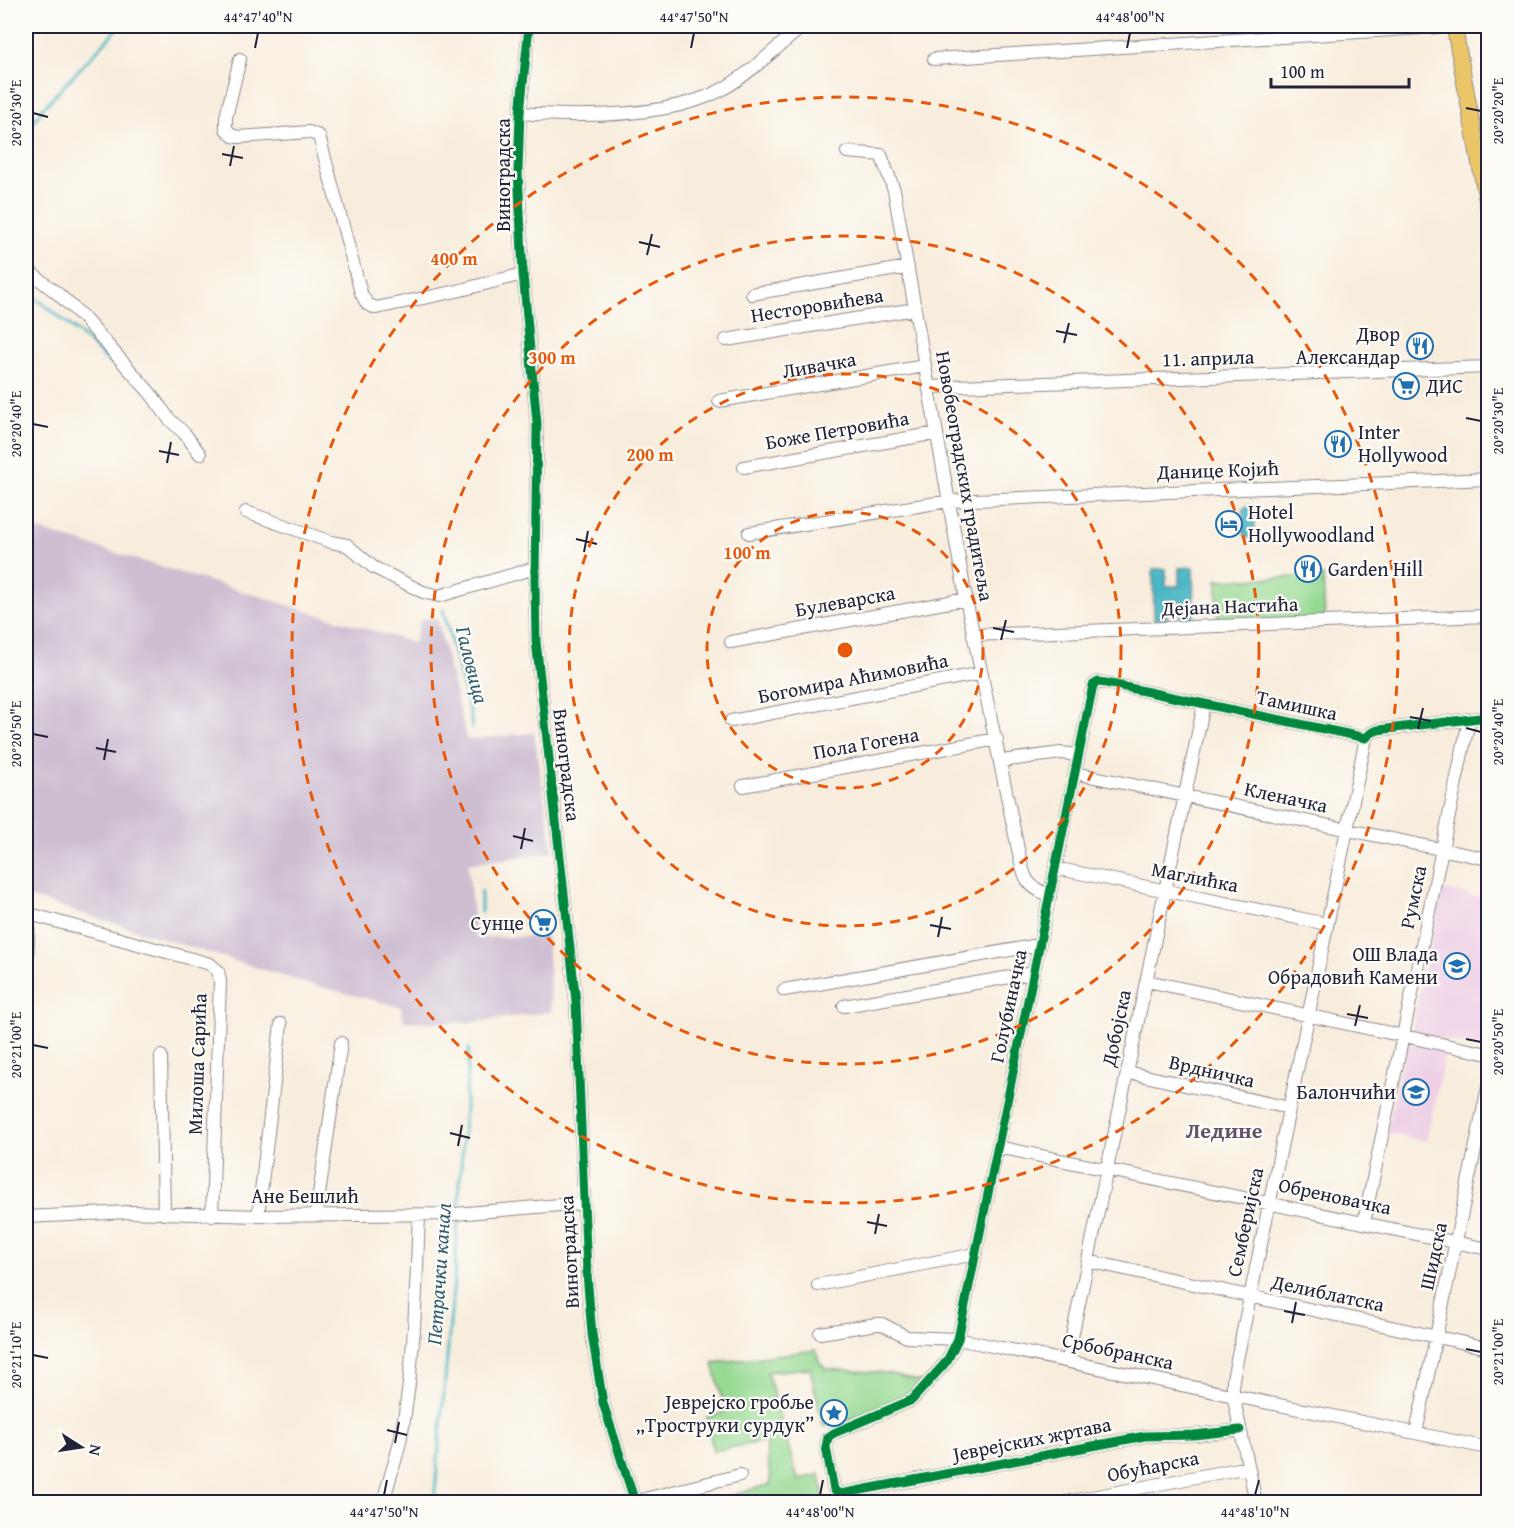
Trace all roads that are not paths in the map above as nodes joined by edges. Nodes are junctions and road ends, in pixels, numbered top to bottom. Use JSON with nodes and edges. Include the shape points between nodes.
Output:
{"nodes":[{"id":1,"x":529,"y":26,"type":"edge"},
{"id":2,"x":802,"y":26,"type":"edge"},
{"id":3,"x":1454,"y":26,"type":"edge"},
{"id":4,"x":240,"y":59,"type":"dead end"},
{"id":5,"x":934,"y":59,"type":"dead end"},
{"id":6,"x":520,"y":113,"type":"junction"},
{"id":7,"x":847,"y":152,"type":"dead end"},
{"id":8,"x":1488,"y":208,"type":"edge"},
{"id":9,"x":908,"y":267,"type":"junction"},
{"id":10,"x":26,"y":269,"type":"edge"},
{"id":11,"x":523,"y":274,"type":"junction"},
{"id":12,"x":752,"y":294,"type":"dead end"},
{"id":13,"x":915,"y":309,"type":"junction"},
{"id":14,"x":726,"y":340,"type":"dead end"},
{"id":15,"x":925,"y":366,"type":"junction"},
{"id":16,"x":1488,"y":367,"type":"edge"},
{"id":17,"x":929,"y":387,"type":"junction"},
{"id":18,"x":719,"y":401,"type":"dead end"},
{"id":19,"x":937,"y":433,"type":"junction"},
{"id":20,"x":200,"y":454,"type":"dead end"},
{"id":21,"x":744,"y":466,"type":"dead end"},
{"id":22,"x":1488,"y":479,"type":"edge"},
{"id":23,"x":949,"y":501,"type":"junction"},
{"id":24,"x":246,"y":512,"type":"dead end"},
{"id":25,"x":749,"y":533,"type":"dead end"},
{"id":26,"x":535,"y":568,"type":"junction"},
{"id":27,"x":966,"y":599,"type":"junction"},
{"id":28,"x":1488,"y":616,"type":"edge"},
{"id":29,"x":973,"y":635,"type":"junction"},
{"id":30,"x":731,"y":642,"type":"dead end"},
{"id":31,"x":982,"y":673,"type":"junction"},
{"id":32,"x":1098,"y":682,"type":"joint"},
{"id":33,"x":1204,"y":704,"type":"junction"},
{"id":34,"x":1488,"y":717,"type":"edge"},
{"id":35,"x":1469,"y":720,"type":"junction"},
{"id":36,"x":731,"y":721,"type":"dead end"},
{"id":37,"x":1366,"y":738,"type":"junction"},
{"id":38,"x":997,"y":739,"type":"junction"},
{"id":39,"x":1078,"y":755,"type":"junction"},
{"id":40,"x":1001,"y":761,"type":"junction"},
{"id":41,"x":1075,"y":773,"type":"junction"},
{"id":42,"x":743,"y":786,"type":"dead end"},
{"id":43,"x":1186,"y":796,"type":"junction"},
{"id":44,"x":1347,"y":830,"type":"junction"},
{"id":45,"x":1443,"y":850,"type":"junction"},
{"id":46,"x":1488,"y":859,"type":"edge"},
{"id":47,"x":1055,"y":868,"type":"junction"},
{"id":48,"x":1166,"y":891,"type":"junction"},
{"id":49,"x":1050,"y":896,"type":"junction"},
{"id":50,"x":27,"y":914,"type":"edge"},
{"id":51,"x":1328,"y":924,"type":"junction"},
{"id":52,"x":1039,"y":945,"type":"junction"},
{"id":53,"x":1033,"y":973,"type":"junction"},
{"id":54,"x":1147,"y":981,"type":"junction"},
{"id":55,"x":26,"y":989,"type":"edge"},
{"id":56,"x":784,"y":990,"type":"dead end"},
{"id":57,"x":844,"y":1006,"type":"dead end"},
{"id":58,"x":1309,"y":1015,"type":"junction"},
{"id":59,"x":281,"y":1024,"type":"dead end"},
{"id":60,"x":1404,"y":1036,"type":"junction"},
{"id":61,"x":341,"y":1043,"type":"dead end"},
{"id":62,"x":1488,"y":1054,"type":"edge"},
{"id":63,"x":161,"y":1056,"type":"dead end"},
{"id":64,"x":1127,"y":1072,"type":"junction"},
{"id":65,"x":1488,"y":1087,"type":"edge"},
{"id":66,"x":1289,"y":1108,"type":"junction"},
{"id":67,"x":998,"y":1147,"type":"junction"},
{"id":68,"x":1107,"y":1169,"type":"junction"},
{"id":69,"x":1270,"y":1202,"type":"junction"},
{"id":70,"x":584,"y":1203,"type":"junction"},
{"id":71,"x":164,"y":1214,"type":"junction"},
{"id":72,"x":315,"y":1215,"type":"junction"},
{"id":73,"x":419,"y":1215,"type":"junction"},
{"id":74,"x":212,"y":1216,"type":"junction"},
{"id":75,"x":258,"y":1216,"type":"junction"},
{"id":76,"x":26,"y":1217,"type":"edge"},
{"id":77,"x":1364,"y":1222,"type":"junction"},
{"id":78,"x":1456,"y":1242,"type":"junction"},
{"id":79,"x":1488,"y":1249,"type":"edge"},
{"id":80,"x":975,"y":1254,"type":"junction"},
{"id":81,"x":1088,"y":1261,"type":"junction"},
{"id":82,"x":818,"y":1285,"type":"dead end"},
{"id":83,"x":1249,"y":1296,"type":"junction"},
{"id":84,"x":820,"y":1333,"type":"dead end"},
{"id":85,"x":1437,"y":1336,"type":"junction"},
{"id":86,"x":958,"y":1339,"type":"junction"},
{"id":87,"x":1488,"y":1348,"type":"edge"},
{"id":88,"x":1067,"y":1361,"type":"junction"},
{"id":89,"x":1233,"y":1395,"type":"junction"},
{"id":90,"x":1240,"y":1430,"type":"junction"},
{"id":91,"x":1416,"y":1433,"type":"junction"},
{"id":92,"x":1488,"y":1448,"type":"edge"},
{"id":93,"x":1248,"y":1467,"type":"junction"},
{"id":94,"x":740,"y":1475,"type":"dead end"},
{"id":95,"x":634,"y":1502,"type":"edge"},
{"id":96,"x":382,"y":1503,"type":"edge"},
{"id":97,"x":1066,"y":1503,"type":"edge"},
{"id":98,"x":1256,"y":1503,"type":"edge"}],
"edges":[{"from":1,"to":6,"type":"street","name":"Виноградска"},
{"from":2,"to":6,"type":"street","via":[[726,87],[702,98],[629,112]]},
{"from":3,"to":5,"type":"street"},
{"from":3,"to":8,"type":"main road"},
{"from":4,"to":11,"type":"street","via":[[226,129],[239,137],[309,132],[319,136],[367,304],[376,308]]},
{"from":6,"to":11,"type":"street","name":"Виноградска","via":[[518,180]]},
{"from":7,"to":9,"type":"street","name":"Новобеоградских градитеља","via":[[881,155],[894,190]]},
{"from":9,"to":12,"type":"street"},
{"from":9,"to":13,"type":"street","name":"Новобеоградских градитеља"},
{"from":10,"to":20,"type":"street","via":[[82,316]]},
{"from":11,"to":26,"type":"street","name":"Виноградска","via":[[537,423]]},
{"from":13,"to":14,"type":"street","name":"Несторовићева"},
{"from":13,"to":15,"type":"street","name":"Новобеоградских градитеља"},
{"from":15,"to":17,"type":"street","name":"Новобеоградских градитеља"},
{"from":15,"to":18,"type":"street","name":"Ливачка"},
{"from":16,"to":17,"type":"street","name":"11. априла"},
{"from":17,"to":19,"type":"street","name":"Новобеоградских градитеља"},
{"from":19,"to":21,"type":"street","name":"Боже Петровића"},
{"from":19,"to":23,"type":"street","name":"Новобеоградских градитеља"},
{"from":22,"to":23,"type":"street","name":"Данице Којић"},
{"from":23,"to":25,"type":"street","name":"Данице Којић"},
{"from":23,"to":27,"type":"street","name":"Новобеоградских градитеља"},
{"from":24,"to":26,"type":"street","via":[[347,545],[373,567],[439,596]]},
{"from":26,"to":70,"type":"street","name":"Виноградска","via":[[539,686],[576,1002]]},
{"from":27,"to":29,"type":"street","name":"Новобеоградских градитеља"},
{"from":27,"to":30,"type":"street","name":"Булеварска"},
{"from":28,"to":29,"type":"street","name":"Дејана Настића"},
{"from":29,"to":31,"type":"street","name":"Новобеоградских градитеља"},
{"from":31,"to":36,"type":"street","name":"Богомира Аћимовића"},
{"from":31,"to":38,"type":"street","name":"Новобеоградских градитеља"},
{"from":32,"to":33,"type":"street","name":"Тамишка"},
{"from":32,"to":39,"type":"street","name":"Голубиначка","via":[[1089,695]]},
{"from":33,"to":37,"type":"street","name":"Тамишка"},
{"from":33,"to":43,"type":"street","name":"Добојска"},
{"from":34,"to":35,"type":"street"},
{"from":35,"to":37,"type":"street","via":[[1378,730]]},
{"from":35,"to":45,"type":"street","name":"Румска"},
{"from":37,"to":44,"type":"street","name":"Семберијска"},
{"from":38,"to":40,"type":"street","name":"Новобеоградских градитеља"},
{"from":38,"to":42,"type":"street","name":"Пола Гогена"},
{"from":39,"to":40,"type":"street","via":[[1061,753]]},
{"from":39,"to":41,"type":"street","name":"Голубиначка"},
{"from":40,"to":49,"type":"street","name":"Новобеоградских градитеља","via":[[1025,878],[1035,890]]},
{"from":41,"to":43,"type":"street","name":"Кленачка"},
{"from":41,"to":47,"type":"street","name":"Голубиначка"},
{"from":43,"to":44,"type":"street","name":"Кленачка"},
{"from":43,"to":48,"type":"street","name":"Добојска"},
{"from":44,"to":45,"type":"street","name":"Кленачка"},
{"from":44,"to":51,"type":"street","name":"Семберијска"},
{"from":45,"to":46,"type":"street","name":"Кленачка"},
{"from":45,"to":60,"type":"street","name":"Румска"},
{"from":47,"to":48,"type":"street","name":"Маглићка"},
{"from":47,"to":49,"type":"street","name":"Голубиначка"},
{"from":48,"to":51,"type":"street","name":"Маглићка"},
{"from":48,"to":54,"type":"street","name":"Добојска"},
{"from":49,"to":52,"type":"street","name":"Голубиначка"},
{"from":50,"to":55,"type":"street"},
{"from":50,"to":74,"type":"street","name":"Милоша Сарића","via":[[210,964],[218,970]]},
{"from":51,"to":58,"type":"street","name":"Семберијска"},
{"from":52,"to":53,"type":"street","name":"Голубиначка"},
{"from":52,"to":56,"type":"street"},
{"from":53,"to":57,"type":"street"},
{"from":53,"to":67,"type":"street","name":"Голубиначка"},
{"from":54,"to":58,"type":"street"},
{"from":54,"to":64,"type":"street","name":"Добојска"},
{"from":58,"to":60,"type":"street"},
{"from":58,"to":66,"type":"street","name":"Семберијска"},
{"from":59,"to":75,"type":"street"},
{"from":60,"to":62,"type":"street"},
{"from":60,"to":77,"type":"street","name":"Румска"},
{"from":61,"to":72,"type":"street"},
{"from":63,"to":71,"type":"street"},
{"from":64,"to":66,"type":"street","name":"Врдничка"},
{"from":64,"to":68,"type":"street","name":"Добојска"},
{"from":65,"to":78,"type":"street","name":"Шидска"},
{"from":66,"to":69,"type":"street","name":"Семберијска"},
{"from":67,"to":68,"type":"street","name":"Обреновачка"},
{"from":67,"to":80,"type":"street","name":"Голубиначка"},
{"from":68,"to":69,"type":"street","name":"Обреновачка"},
{"from":68,"to":81,"type":"street","name":"Добојска"},
{"from":69,"to":77,"type":"street","name":"Обреновачка"},
{"from":69,"to":83,"type":"street","name":"Семберијска"},
{"from":70,"to":73,"type":"street","name":"Ане Бешлић"},
{"from":70,"to":95,"type":"street","name":"Виноградска","via":[[590,1314],[598,1375]]},
{"from":71,"to":74,"type":"street","name":"Ане Бешлић"},
{"from":71,"to":76,"type":"street","name":"Ане Бешлић"},
{"from":72,"to":73,"type":"street","name":"Ане Бешлић"},
{"from":72,"to":75,"type":"street","name":"Ане Бешлић"},
{"from":73,"to":96,"type":"street","via":[[407,1399],[400,1441]]},
{"from":74,"to":75,"type":"street","name":"Ане Бешлић"},
{"from":77,"to":78,"type":"street","name":"Обреновачка"},
{"from":78,"to":79,"type":"street","name":"Обреновачка"},
{"from":78,"to":85,"type":"street","name":"Шидска"},
{"from":80,"to":82,"type":"street"},
{"from":80,"to":86,"type":"street","name":"Голубиначка"},
{"from":81,"to":83,"type":"street","name":"Делиблатска"},
{"from":81,"to":88,"type":"street","name":"Добојска"},
{"from":83,"to":85,"type":"street","name":"Делиблатска"},
{"from":83,"to":89,"type":"street","name":"Семберијска"},
{"from":84,"to":86,"type":"street","name":"Србобранска","via":[[882,1324],[907,1337]]},
{"from":85,"to":87,"type":"street","name":"Делиблатска"},
{"from":85,"to":91,"type":"street","name":"Шидска"},
{"from":86,"to":88,"type":"street","name":"Србобранска"},
{"from":86,"to":90,"type":"street","name":"Јеврејских жртава","via":[[945,1364],[912,1400],[828,1437],[826,1447],[834,1490],[840,1494],[1145,1436]]},
{"from":88,"to":89,"type":"street","name":"Србобранска"},
{"from":89,"to":90,"type":"street","name":"Семберијска"},
{"from":89,"to":91,"type":"street","name":"Србобранска"},
{"from":90,"to":93,"type":"street","name":"Семберијска"},
{"from":91,"to":92,"type":"street","name":"Србобранска"},
{"from":93,"to":97,"type":"street","name":"Обућарска"},
{"from":93,"to":98,"type":"street","name":"Семберијска"},
{"from":94,"to":95,"type":"street"}]}
